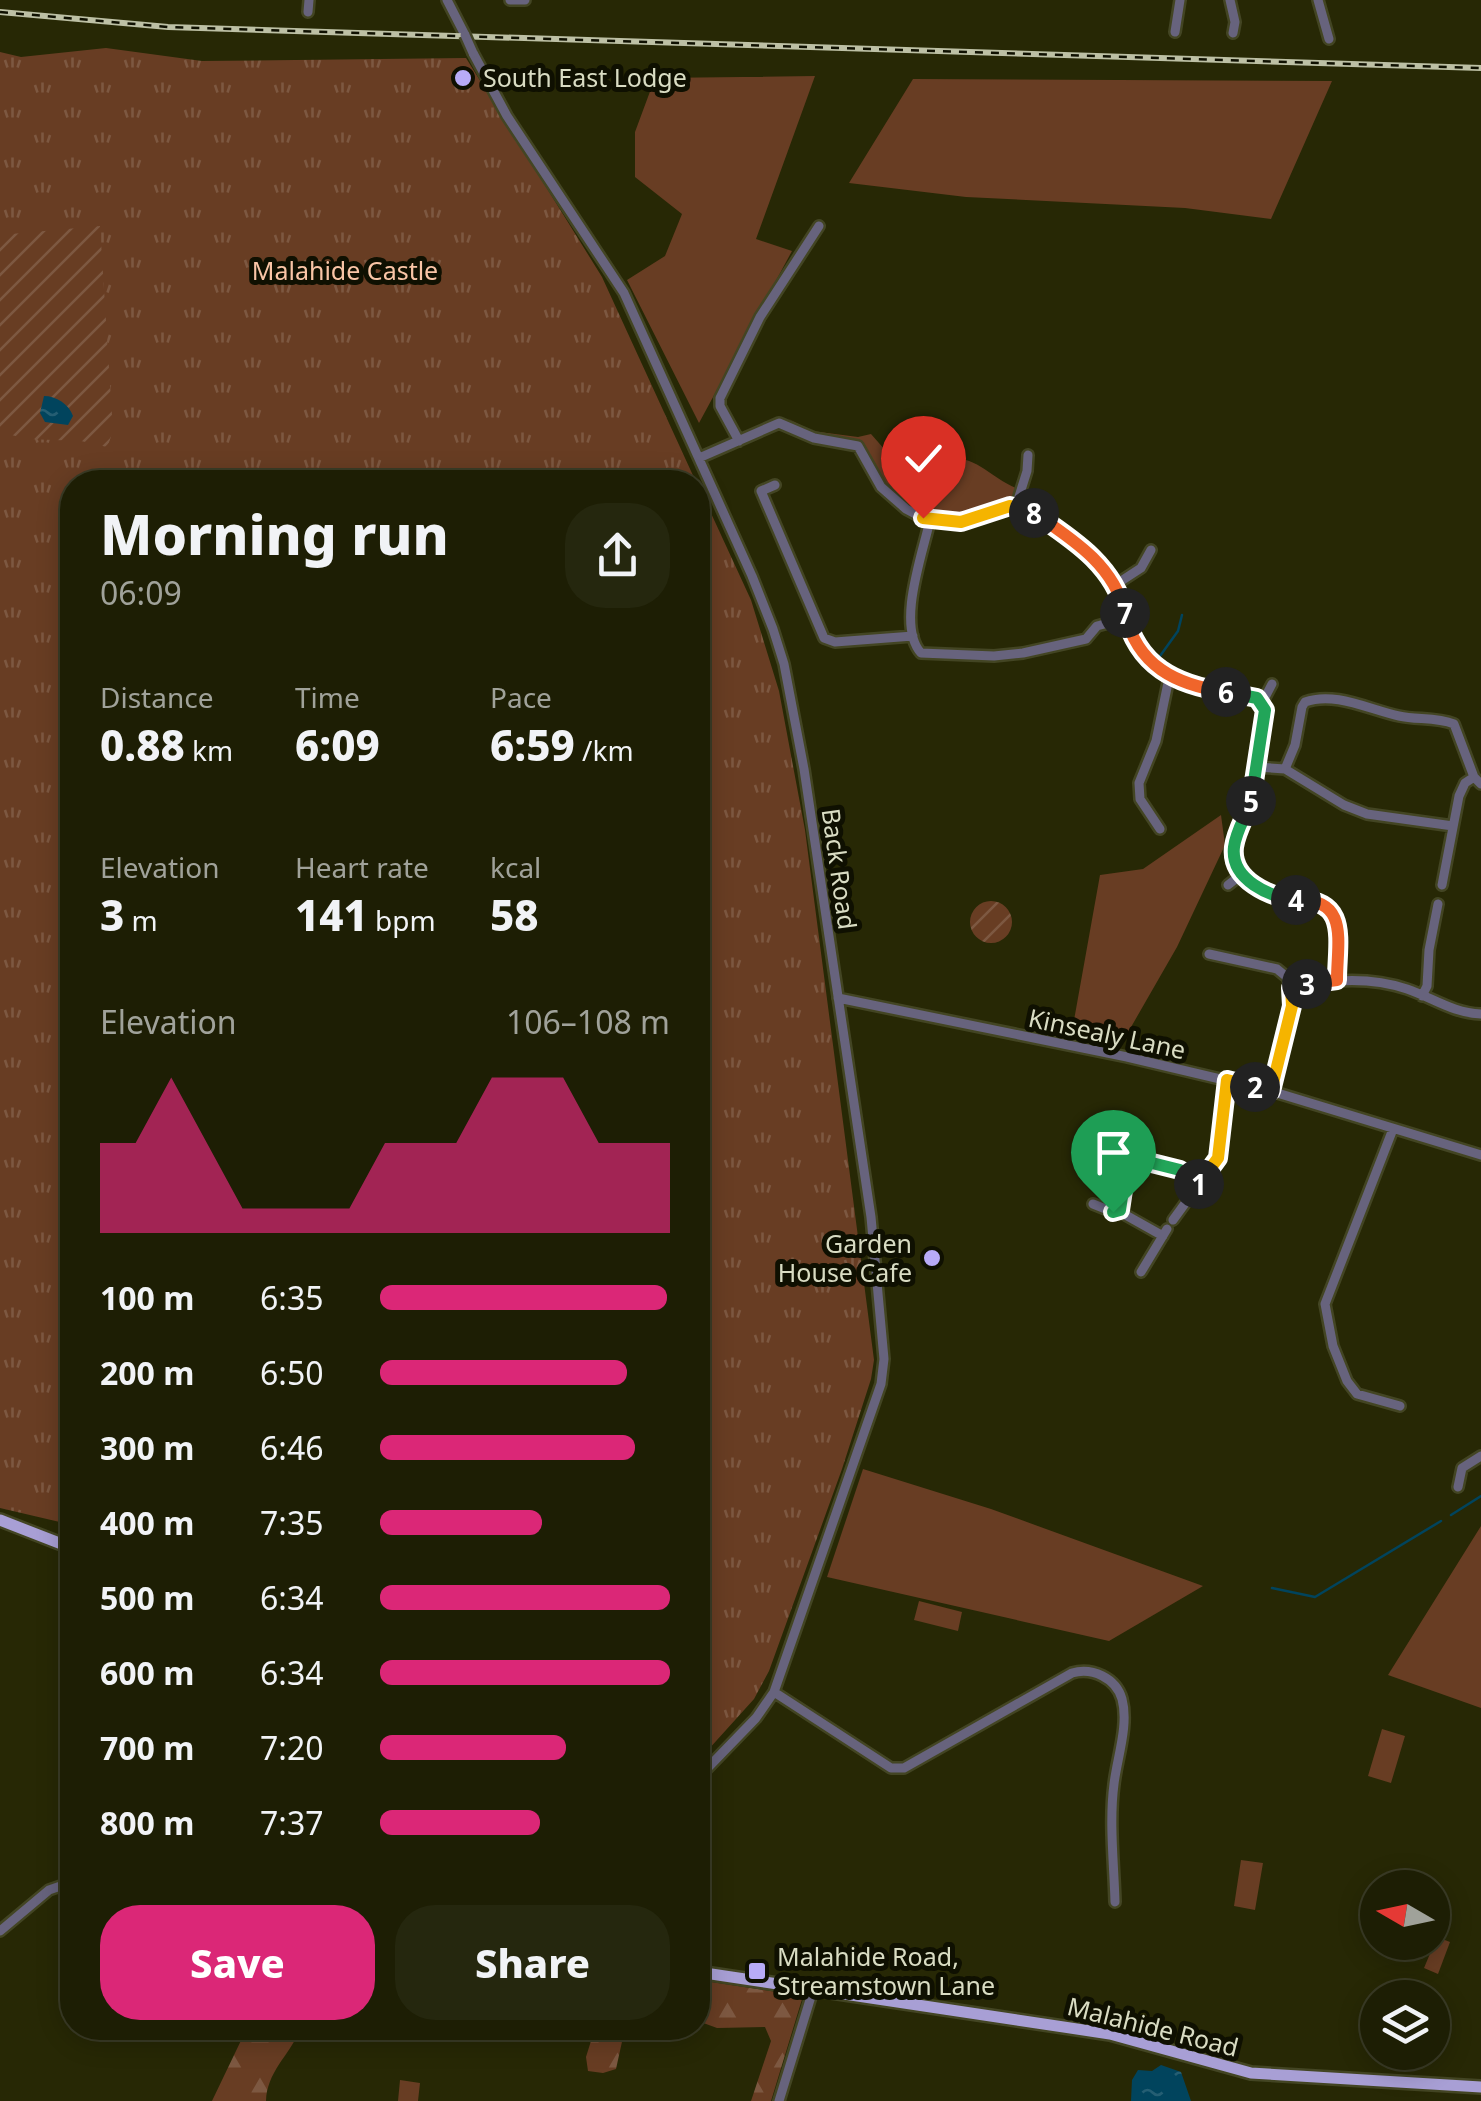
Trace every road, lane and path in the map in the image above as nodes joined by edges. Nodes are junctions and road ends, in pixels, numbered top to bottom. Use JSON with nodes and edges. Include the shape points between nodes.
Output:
{"nodes":[{"id":1,"x":310,"y":0,"type":"edge"},
{"id":2,"x":446,"y":0,"type":"edge"},
{"id":3,"x":510,"y":0,"type":"edge"},
{"id":4,"x":525,"y":0,"type":"edge"},
{"id":5,"x":1180,"y":0,"type":"edge"},
{"id":6,"x":1230,"y":0,"type":"edge"},
{"id":7,"x":1318,"y":0,"type":"edge"},
{"id":8,"x":308,"y":12,"type":"dead end"},
{"id":9,"x":1175,"y":32,"type":"dead end"},
{"id":10,"x":1233,"y":33,"type":"dead end"},
{"id":11,"x":1329,"y":39,"type":"dead end"},
{"id":12,"x":819,"y":226,"type":"dead end"},
{"id":13,"x":738,"y":440,"type":"junction"},
{"id":14,"x":1028,"y":455,"type":"dead end"},
{"id":15,"x":699,"y":458,"type":"junction"},
{"id":16,"x":704,"y":470,"type":"edge"},
{"id":17,"x":710,"y":482,"type":"edge"},
{"id":18,"x":775,"y":485,"type":"dead end"},
{"id":19,"x":1016,"y":506,"type":"junction"},
{"id":20,"x":930,"y":520,"type":"junction"},
{"id":21,"x":1151,"y":550,"type":"dead end"},
{"id":22,"x":1114,"y":585,"type":"junction"},
{"id":23,"x":1126,"y":618,"type":"junction"},
{"id":24,"x":913,"y":636,"type":"junction"},
{"id":25,"x":1170,"y":678,"type":"junction"},
{"id":26,"x":1272,"y":684,"type":"dead end"},
{"id":27,"x":1262,"y":704,"type":"junction"},
{"id":28,"x":1258,"y":767,"type":"junction"},
{"id":29,"x":1284,"y":769,"type":"junction"},
{"id":30,"x":1477,"y":781,"type":"edge"},
{"id":31,"x":1453,"y":826,"type":"junction"},
{"id":32,"x":1142,"y":828,"type":"dead end"},
{"id":33,"x":1242,"y":874,"type":"junction"},
{"id":34,"x":1228,"y":885,"type":"dead end"},
{"id":35,"x":1442,"y":885,"type":"dead end"},
{"id":36,"x":1438,"y":904,"type":"dead end"},
{"id":37,"x":1209,"y":954,"type":"dead end"},
{"id":38,"x":1337,"y":980,"type":"junction"},
{"id":39,"x":1291,"y":988,"type":"junction"},
{"id":40,"x":1422,"y":996,"type":"junction"},
{"id":41,"x":838,"y":998,"type":"junction"},
{"id":42,"x":1481,"y":1014,"type":"edge"},
{"id":43,"x":1227,"y":1080,"type":"junction"},
{"id":44,"x":1271,"y":1091,"type":"junction"},
{"id":45,"x":1393,"y":1129,"type":"junction"},
{"id":46,"x":1089,"y":1148,"type":"dead end"},
{"id":47,"x":1481,"y":1155,"type":"edge"},
{"id":48,"x":1128,"y":1157,"type":"junction"},
{"id":49,"x":1199,"y":1184,"type":"junction"},
{"id":50,"x":1093,"y":1204,"type":"dead end"},
{"id":51,"x":1120,"y":1210,"type":"junction"},
{"id":52,"x":1168,"y":1228,"type":"junction"},
{"id":53,"x":1141,"y":1272,"type":"dead end"},
{"id":54,"x":1400,"y":1406,"type":"dead end"},
{"id":55,"x":1481,"y":1456,"type":"edge"},
{"id":56,"x":1458,"y":1487,"type":"dead end"},
{"id":57,"x":0,"y":1520,"type":"edge"},
{"id":58,"x":60,"y":1543,"type":"edge"},
{"id":59,"x":774,"y":1692,"type":"junction"},
{"id":60,"x":710,"y":1765,"type":"edge"},
{"id":61,"x":60,"y":1886,"type":"edge"},
{"id":62,"x":1115,"y":1902,"type":"dead end"},
{"id":63,"x":0,"y":1930,"type":"edge"},
{"id":64,"x":710,"y":1974,"type":"edge"},
{"id":65,"x":813,"y":1990,"type":"junction"},
{"id":66,"x":1481,"y":2087,"type":"edge"},
{"id":67,"x":780,"y":2101,"type":"edge"}],
"edges":[{"from":1,"to":8,"type":"street"},
{"from":2,"to":15,"type":"street","name":"Back Road","bridge":true,"via":[[507,116],[624,292]]},
{"from":3,"to":4,"type":"street"},
{"from":5,"to":9,"type":"street"},
{"from":6,"to":10,"type":"street"},
{"from":7,"to":11,"type":"street"},
{"from":12,"to":13,"type":"street","via":[[760,317],[720,398]]},
{"from":13,"to":15,"type":"street"},
{"from":13,"to":20,"type":"street","via":[[779,423],[853,444],[891,498]]},
{"from":14,"to":19,"type":"street"},
{"from":15,"to":16,"type":"street","name":"Back Road"},
{"from":17,"to":41,"type":"street","name":"Back Road","via":[[784,664]]},
{"from":18,"to":24,"type":"street","via":[[761,491],[824,638]]},
{"from":19,"to":20,"type":"street","via":[[970,521]]},
{"from":19,"to":22,"type":"street","via":[[1083,547]]},
{"from":20,"to":24,"type":"street","via":[[912,598]]},
{"from":21,"to":22,"type":"street","via":[[1141,568]]},
{"from":22,"to":23,"type":"street"},
{"from":23,"to":24,"type":"street","via":[[1097,626],[1086,639],[1002,655],[926,654]]},
{"from":23,"to":25,"type":"street","via":[[1140,648]]},
{"from":25,"to":27,"type":"street"},
{"from":25,"to":32,"type":"street","via":[[1139,783],[1140,799],[1157,825]]},
{"from":26,"to":27,"type":"street"},
{"from":27,"to":28,"type":"street"},
{"from":28,"to":29,"type":"street"},
{"from":28,"to":33,"type":"street","via":[[1234,846]]},
{"from":29,"to":30,"type":"street","via":[[1302,707],[1320,698],[1454,724]]},
{"from":29,"to":31,"type":"street","via":[[1366,814]]},
{"from":30,"to":31,"type":"street","via":[[1462,788]]},
{"from":31,"to":35,"type":"street"},
{"from":33,"to":34,"type":"street"},
{"from":33,"to":38,"type":"street","via":[[1281,898],[1327,907],[1338,925]]},
{"from":36,"to":40,"type":"street"},
{"from":37,"to":39,"type":"street","via":[[1277,969]]},
{"from":38,"to":39,"type":"street"},
{"from":38,"to":40,"type":"street","via":[[1380,983]]},
{"from":39,"to":44,"type":"street"},
{"from":40,"to":42,"type":"street"},
{"from":41,"to":43,"type":"street","name":"Kinsealy Lane"},
{"from":41,"to":59,"type":"street","name":"Back Road","via":[[873,1233],[884,1359]]},
{"from":43,"to":44,"type":"street","name":"Kinsealy Lane"},
{"from":43,"to":49,"type":"street","via":[[1218,1158]]},
{"from":44,"to":45,"type":"street","name":"Kinsealy Lane"},
{"from":45,"to":47,"type":"street","name":"Kinsealy Lane"},
{"from":45,"to":54,"type":"street","via":[[1325,1304],[1347,1382],[1357,1394]]},
{"from":46,"to":48,"type":"street"},
{"from":48,"to":49,"type":"street","via":[[1180,1170]]},
{"from":48,"to":51,"type":"street"},
{"from":49,"to":52,"type":"street"},
{"from":50,"to":51,"type":"street"},
{"from":51,"to":52,"type":"street"},
{"from":52,"to":53,"type":"street"},
{"from":55,"to":56,"type":"street","via":[[1462,1468]]},
{"from":57,"to":58,"type":"main road"},
{"from":59,"to":60,"type":"street","name":"Back Road"},
{"from":59,"to":62,"type":"street","via":[[899,1768],[1072,1673],[1111,1680],[1122,1698],[1114,1785]]},
{"from":61,"to":63,"type":"street"},
{"from":64,"to":65,"type":"main road","name":"Malahide Road"},
{"from":65,"to":66,"type":"main road","name":"Malahide Road","via":[[1110,2034],[1244,2072]]},
{"from":65,"to":67,"type":"street"}]}
